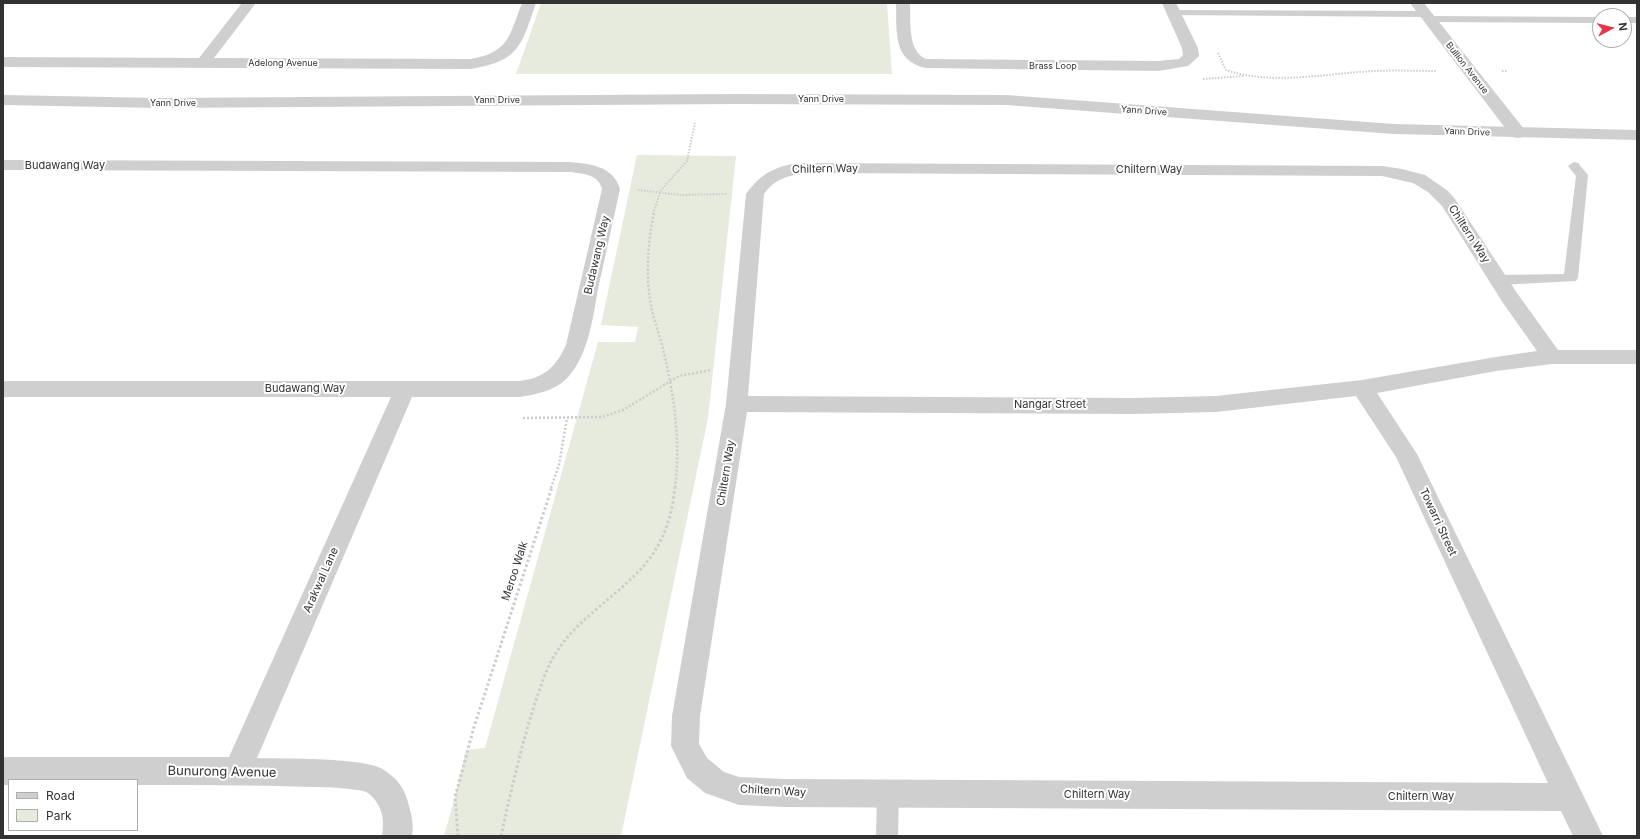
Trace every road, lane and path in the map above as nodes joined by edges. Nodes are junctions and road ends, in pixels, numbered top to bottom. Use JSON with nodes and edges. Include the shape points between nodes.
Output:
{"nodes":[{"id":1,"x":249,"y":3,"type":"edge"},
{"id":2,"x":529,"y":3,"type":"edge"},
{"id":3,"x":903,"y":3,"type":"edge"},
{"id":4,"x":1172,"y":8,"type":"edge"},
{"id":5,"x":1424,"y":12,"type":"edge"},
{"id":6,"x":1592,"y":20,"type":"edge"},
{"id":7,"x":1217,"y":51,"type":"dead end"},
{"id":8,"x":3,"y":62,"type":"edge"},
{"id":9,"x":203,"y":63,"type":"junction"},
{"id":10,"x":1470,"y":71,"type":"junction"},
{"id":11,"x":701,"y":99,"type":"junction"},
{"id":12,"x":3,"y":100,"type":"edge"},
{"id":13,"x":1518,"y":133,"type":"junction"},
{"id":14,"x":1637,"y":135,"type":"edge"},
{"id":15,"x":3,"y":166,"type":"edge"},
{"id":16,"x":1574,"y":166,"type":"dead end"},
{"id":17,"x":611,"y":189,"type":"junction"},
{"id":18,"x":660,"y":193,"type":"junction"},
{"id":19,"x":756,"y":194,"type":"junction"},
{"id":20,"x":1499,"y":280,"type":"junction"},
{"id":21,"x":1552,"y":357,"type":"junction"},
{"id":22,"x":1637,"y":357,"type":"edge"},
{"id":23,"x":741,"y":370,"type":"junction"},
{"id":24,"x":669,"y":382,"type":"junction"},
{"id":25,"x":3,"y":388,"type":"edge"},
{"id":26,"x":1362,"y":388,"type":"junction"},
{"id":27,"x":405,"y":389,"type":"junction"},
{"id":28,"x":737,"y":404,"type":"junction"},
{"id":29,"x":3,"y":771,"type":"edge"},
{"id":30,"x":237,"y":771,"type":"junction"},
{"id":31,"x":888,"y":793,"type":"junction"},
{"id":32,"x":1569,"y":797,"type":"junction"},
{"id":33,"x":397,"y":836,"type":"edge"},
{"id":34,"x":458,"y":836,"type":"edge"},
{"id":35,"x":500,"y":836,"type":"edge"},
{"id":36,"x":887,"y":836,"type":"edge"},
{"id":37,"x":1588,"y":836,"type":"edge"}],
"edges":[{"from":1,"to":9,"type":"street"},
{"from":2,"to":9,"type":"street","name":"Adelong Avenue","via":[[512,45],[507,52],[491,61],[470,64]]},
{"from":3,"to":4,"type":"street","name":"Brass Loop","via":[[910,54],[927,64],[944,65],[1158,66],[1183,63],[1191,56],[1190,48]]},
{"from":4,"to":5,"type":"lane"},
{"from":5,"to":6,"type":"lane"},
{"from":5,"to":10,"type":"street","name":"Bullion Avenue"},
{"from":7,"to":10,"type":"path","via":[[1226,70],[1244,76],[1303,77],[1376,71]]},
{"from":8,"to":9,"type":"street","name":"Adelong Avenue"},
{"from":10,"to":13,"type":"street","name":"Bullion Avenue"},
{"from":11,"to":12,"type":"street","name":"Yann Drive","via":[[168,103]]},
{"from":11,"to":13,"type":"street","name":"Yann Drive","via":[[1006,100],[1394,129]]},
{"from":11,"to":18,"type":"path","via":[[685,164]]},
{"from":13,"to":14,"type":"street","name":"Yann Drive"},
{"from":15,"to":17,"type":"street","name":"Budawang Way","via":[[570,167],[597,172],[606,177]]},
{"from":16,"to":20,"type":"lane","via":[[1582,175],[1571,278]]},
{"from":17,"to":18,"type":"path"},
{"from":17,"to":27,"type":"street","name":"Budawang Way","via":[[576,345],[569,364],[556,378],[544,384],[520,389]]},
{"from":18,"to":19,"type":"path"},
{"from":18,"to":24,"type":"path","via":[[651,231],[649,293],[653,320],[663,348]]},
{"from":19,"to":20,"type":"street","name":"Chiltern Way","via":[[763,182],[772,175],[794,169],[1382,170],[1425,180],[1439,191]]},
{"from":19,"to":23,"type":"street","name":"Chiltern Way"},
{"from":20,"to":21,"type":"street","name":"Chiltern Way"},
{"from":21,"to":22,"type":"street"},
{"from":21,"to":26,"type":"street","via":[[1496,364]]},
{"from":23,"to":24,"type":"path","via":[[691,373]]},
{"from":23,"to":28,"type":"street","name":"Chiltern Way"},
{"from":24,"to":34,"type":"path","name":"Meroo Walk","via":[[623,410],[602,417],[567,418],[559,465],[474,727],[455,797]]},
{"from":24,"to":35,"type":"path","via":[[678,430],[676,480],[669,520],[656,550],[632,578],[600,605],[556,652],[521,747]]},
{"from":25,"to":27,"type":"street","name":"Budawang Way"},
{"from":26,"to":28,"type":"street","name":"Nangar Street","via":[[1216,404]]},
{"from":26,"to":32,"type":"street","name":"Towarri Street","via":[[1406,454]]},
{"from":27,"to":30,"type":"street","name":"Arakwal Lane"},
{"from":28,"to":31,"type":"street","name":"Chiltern Way","via":[[686,716],[685,746],[697,768],[715,783],[739,791]]},
{"from":29,"to":30,"type":"street","name":"Bunurong Avenue"},
{"from":30,"to":33,"type":"street","name":"Bunurong Avenue","via":[[334,774],[373,779],[392,796],[399,824]]},
{"from":31,"to":32,"type":"street","name":"Chiltern Way"},
{"from":31,"to":36,"type":"lane"},
{"from":32,"to":37,"type":"street","name":"Towarri Street"}]}
